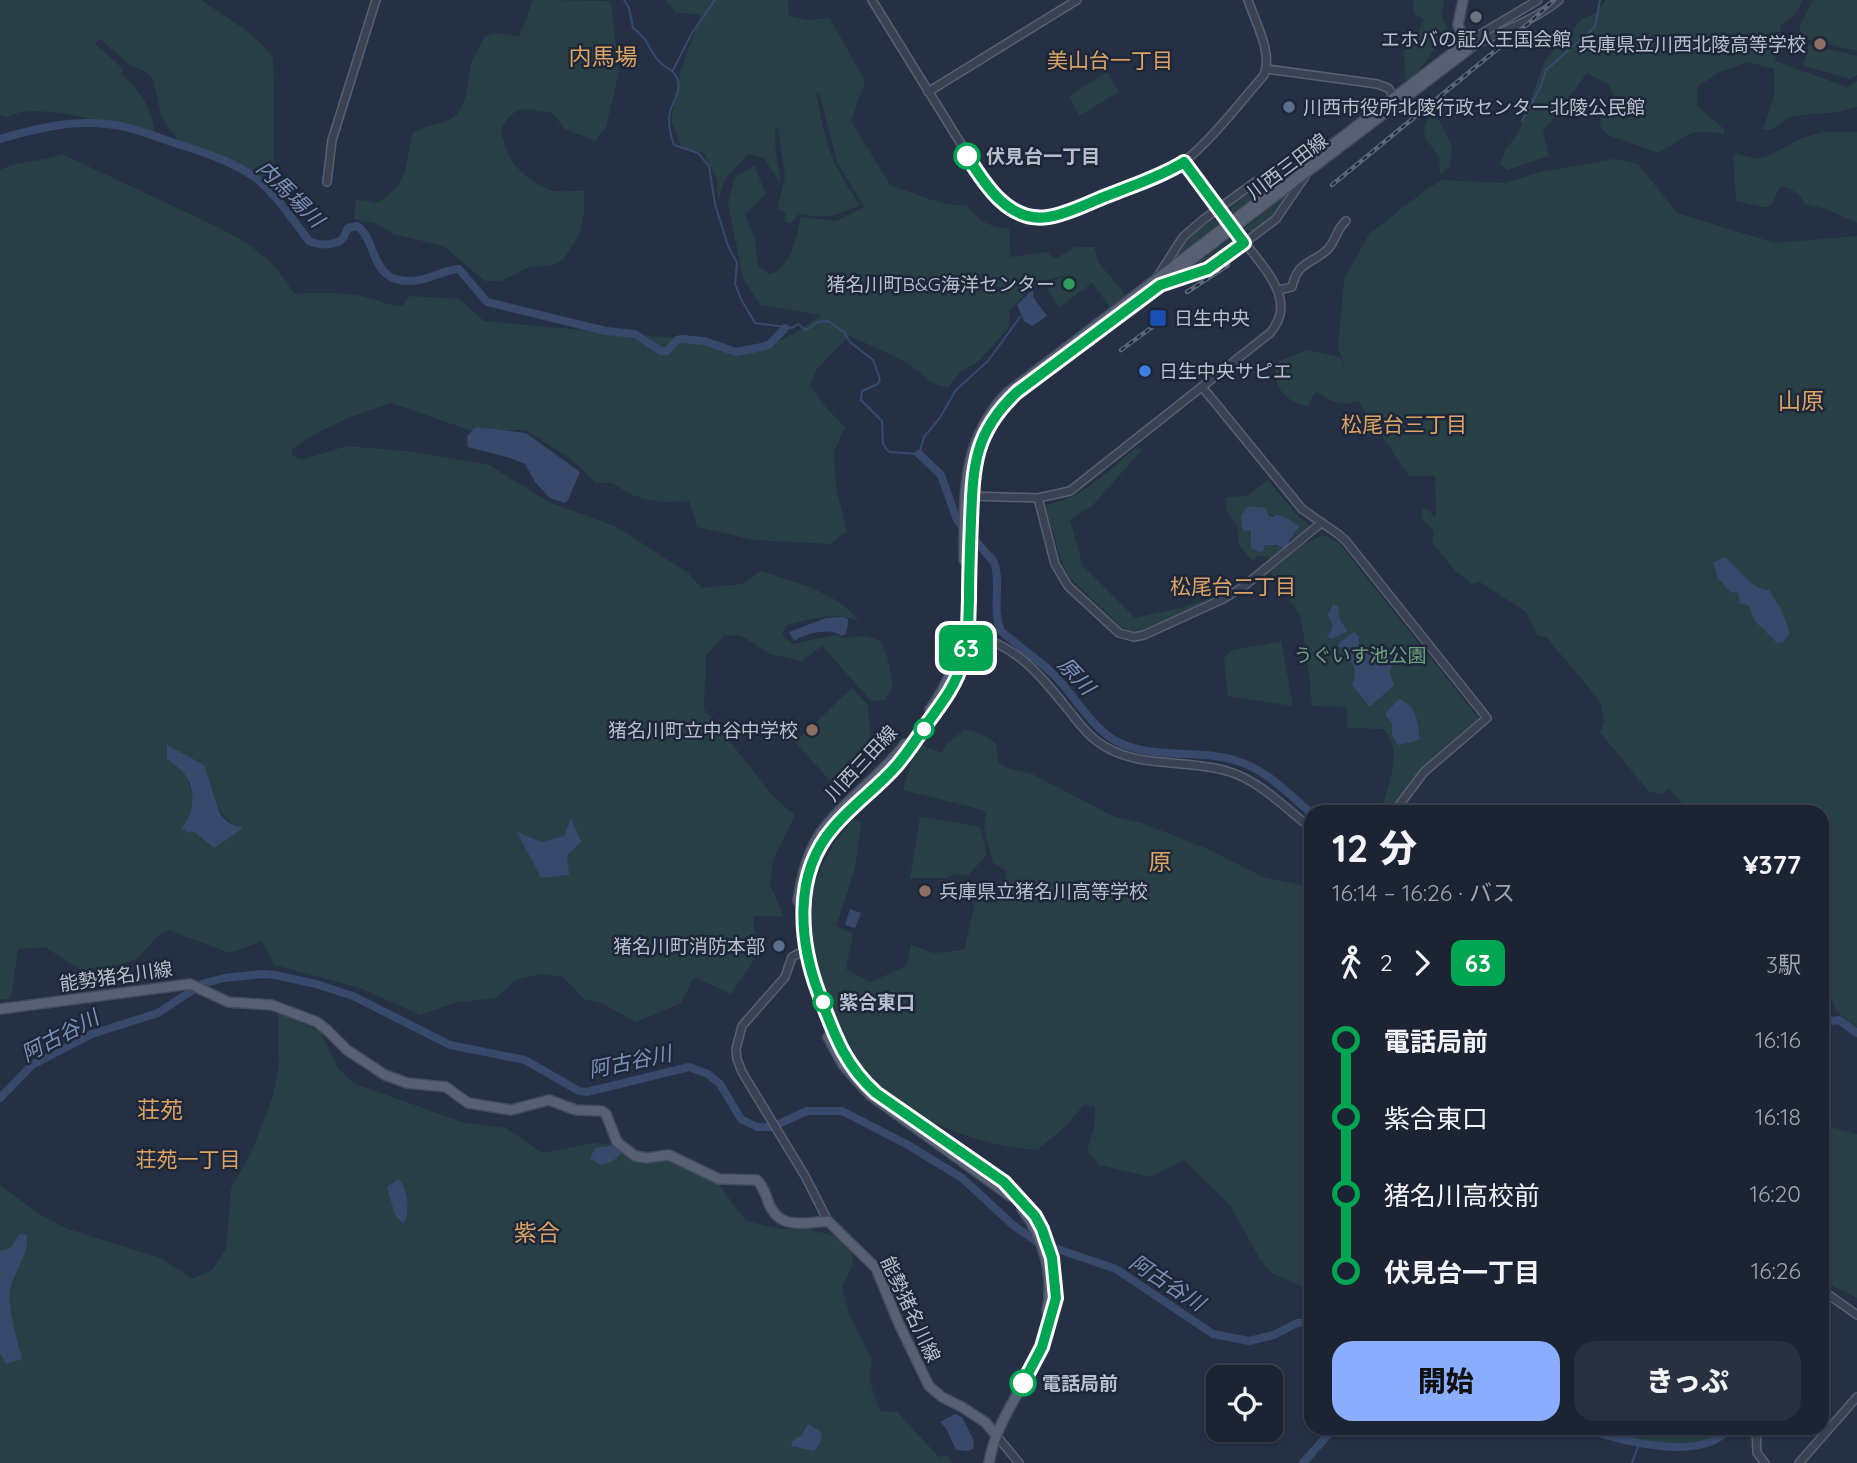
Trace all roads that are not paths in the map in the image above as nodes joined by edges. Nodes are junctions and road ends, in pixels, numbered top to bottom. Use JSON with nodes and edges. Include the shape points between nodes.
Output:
{"nodes":[{"id":1,"x":376,"y":0,"type":"edge"},
{"id":2,"x":872,"y":0,"type":"edge"},
{"id":3,"x":1077,"y":0,"type":"edge"},
{"id":4,"x":1248,"y":0,"type":"edge"},
{"id":5,"x":1462,"y":0,"type":"edge"},
{"id":6,"x":1538,"y":0,"type":"edge"},
{"id":7,"x":1559,"y":0,"type":"edge"},
{"id":8,"x":1502,"y":20,"type":"junction"},
{"id":9,"x":1505,"y":30,"type":"junction"},
{"id":10,"x":1466,"y":47,"type":"junction"},
{"id":11,"x":1267,"y":69,"type":"junction"},
{"id":12,"x":928,"y":92,"type":"junction"},
{"id":13,"x":1397,"y":100,"type":"junction"},
{"id":14,"x":1184,"y":162,"type":"junction"},
{"id":15,"x":1306,"y":169,"type":"junction"},
{"id":16,"x":327,"y":182,"type":"dead end"},
{"id":17,"x":1219,"y":209,"type":"junction"},
{"id":18,"x":1346,"y":221,"type":"dead end"},
{"id":19,"x":1244,"y":243,"type":"junction"},
{"id":20,"x":1158,"y":282,"type":"junction"},
{"id":21,"x":1279,"y":290,"type":"junction"},
{"id":22,"x":1203,"y":387,"type":"junction"},
{"id":23,"x":969,"y":496,"type":"junction"},
{"id":24,"x":1038,"y":498,"type":"junction"},
{"id":25,"x":1320,"y":524,"type":"junction"},
{"id":26,"x":965,"y":631,"type":"junction"},
{"id":27,"x":1399,"y":805,"type":"edge"},
{"id":28,"x":1304,"y":823,"type":"edge"},
{"id":29,"x":804,"y":950,"type":"junction"},
{"id":30,"x":0,"y":1009,"type":"edge"},
{"id":31,"x":828,"y":1221,"type":"junction"},
{"id":32,"x":1048,"y":1256,"type":"junction"},
{"id":33,"x":1829,"y":1295,"type":"edge"},
{"id":34,"x":1857,"y":1315,"type":"edge"},
{"id":35,"x":1857,"y":1397,"type":"edge"},
{"id":36,"x":1829,"y":1429,"type":"edge"},
{"id":37,"x":994,"y":1432,"type":"junction"},
{"id":38,"x":1756,"y":1435,"type":"edge"},
{"id":39,"x":1824,"y":1435,"type":"edge"},
{"id":40,"x":983,"y":1463,"type":"edge"},
{"id":41,"x":989,"y":1463,"type":"edge"},
{"id":42,"x":1019,"y":1463,"type":"edge"},
{"id":43,"x":1765,"y":1463,"type":"edge"},
{"id":44,"x":1799,"y":1463,"type":"edge"}],
"edges":[{"from":1,"to":16,"type":"street","via":[[332,139]]},
{"from":2,"to":12,"type":"street"},
{"from":3,"to":12,"type":"street"},
{"from":4,"to":11,"type":"street"},
{"from":5,"to":10,"type":"main road","via":[[1458,22]]},
{"from":6,"to":8,"type":"street"},
{"from":7,"to":9,"type":"street","via":[[1539,16]]},
{"from":8,"to":9,"type":"street","via":[[1500,27]]},
{"from":8,"to":10,"type":"street"},
{"from":9,"to":10,"type":"street"},
{"from":10,"to":13,"type":"main road","name":"川西三田線"},
{"from":11,"to":13,"type":"street","via":[[1377,84],[1388,88]]},
{"from":11,"to":14,"type":"street"},
{"from":12,"to":14,"type":"street","via":[[992,194],[1028,215],[1066,212]]},
{"from":13,"to":15,"type":"main road","name":"川西三田線"},
{"from":14,"to":17,"type":"street"},
{"from":15,"to":17,"type":"street","via":[[1255,182]]},
{"from":15,"to":19,"type":"street","via":[[1281,213]]},
{"from":15,"to":20,"type":"main road","name":"川西三田線"},
{"from":17,"to":19,"type":"street","bridge":true},
{"from":17,"to":20,"type":"street","via":[[1183,237],[1163,265]]},
{"from":18,"to":21,"type":"street","via":[[1329,248],[1297,271],[1292,287]]},
{"from":19,"to":20,"type":"street","via":[[1208,269]]},
{"from":19,"to":21,"type":"street"},
{"from":20,"to":23,"type":"main road","name":"川西三田線","via":[[997,404],[974,445],[966,472]]},
{"from":21,"to":22,"type":"street","via":[[1282,305],[1274,328]]},
{"from":22,"to":24,"type":"street","via":[[1081,484],[1061,495]]},
{"from":22,"to":25,"type":"street","via":[[1302,509]]},
{"from":23,"to":24,"type":"street"},
{"from":23,"to":26,"type":"main road","name":"川西三田線"},
{"from":24,"to":25,"type":"street","via":[[1055,564],[1068,586],[1119,633],[1134,637],[1223,599]]},
{"from":25,"to":27,"type":"street","via":[[1346,541],[1487,718],[1424,772]]},
{"from":26,"to":28,"type":"street","via":[[997,643],[1026,662],[1085,730],[1105,746],[1142,760],[1236,774]]},
{"from":26,"to":29,"type":"main road","name":"川西三田線","via":[[943,692],[891,762],[825,827],[816,843],[801,878],[798,901],[797,922]]},
{"from":29,"to":31,"type":"street","via":[[792,957],[785,977],[748,1017],[736,1049],[742,1072]]},
{"from":29,"to":32,"type":"main road","name":"川西三田線","via":[[835,1037],[863,1081],[1004,1182],[1035,1216]]},
{"from":29,"to":32,"type":"main road","name":"川西三田線","via":[[827,1034],[856,1083],[1006,1191],[1025,1213]]},
{"from":30,"to":31,"type":"main road","name":"能勢猪名川線","via":[[190,984],[233,1004],[272,1005],[317,1023],[347,1050],[391,1078],[439,1085],[468,1103],[510,1110],[549,1100],[576,1110],[599,1109],[606,1114],[617,1142],[635,1156],[669,1155],[719,1179],[757,1180],[780,1220]]},
{"from":31,"to":37,"type":"main road","name":"能勢猪名川線","via":[[876,1268],[929,1387]]},
{"from":32,"to":37,"type":"main road","name":"川西三田線","via":[[1045,1320]]},
{"from":33,"to":34,"type":"street"},
{"from":35,"to":36,"type":"street"},
{"from":37,"to":40,"type":"main road","name":"川西三田線"},
{"from":37,"to":41,"type":"main road","name":"川西三田線"},
{"from":37,"to":42,"type":"street"},
{"from":38,"to":43,"type":"street"},
{"from":39,"to":44,"type":"street"}]}
